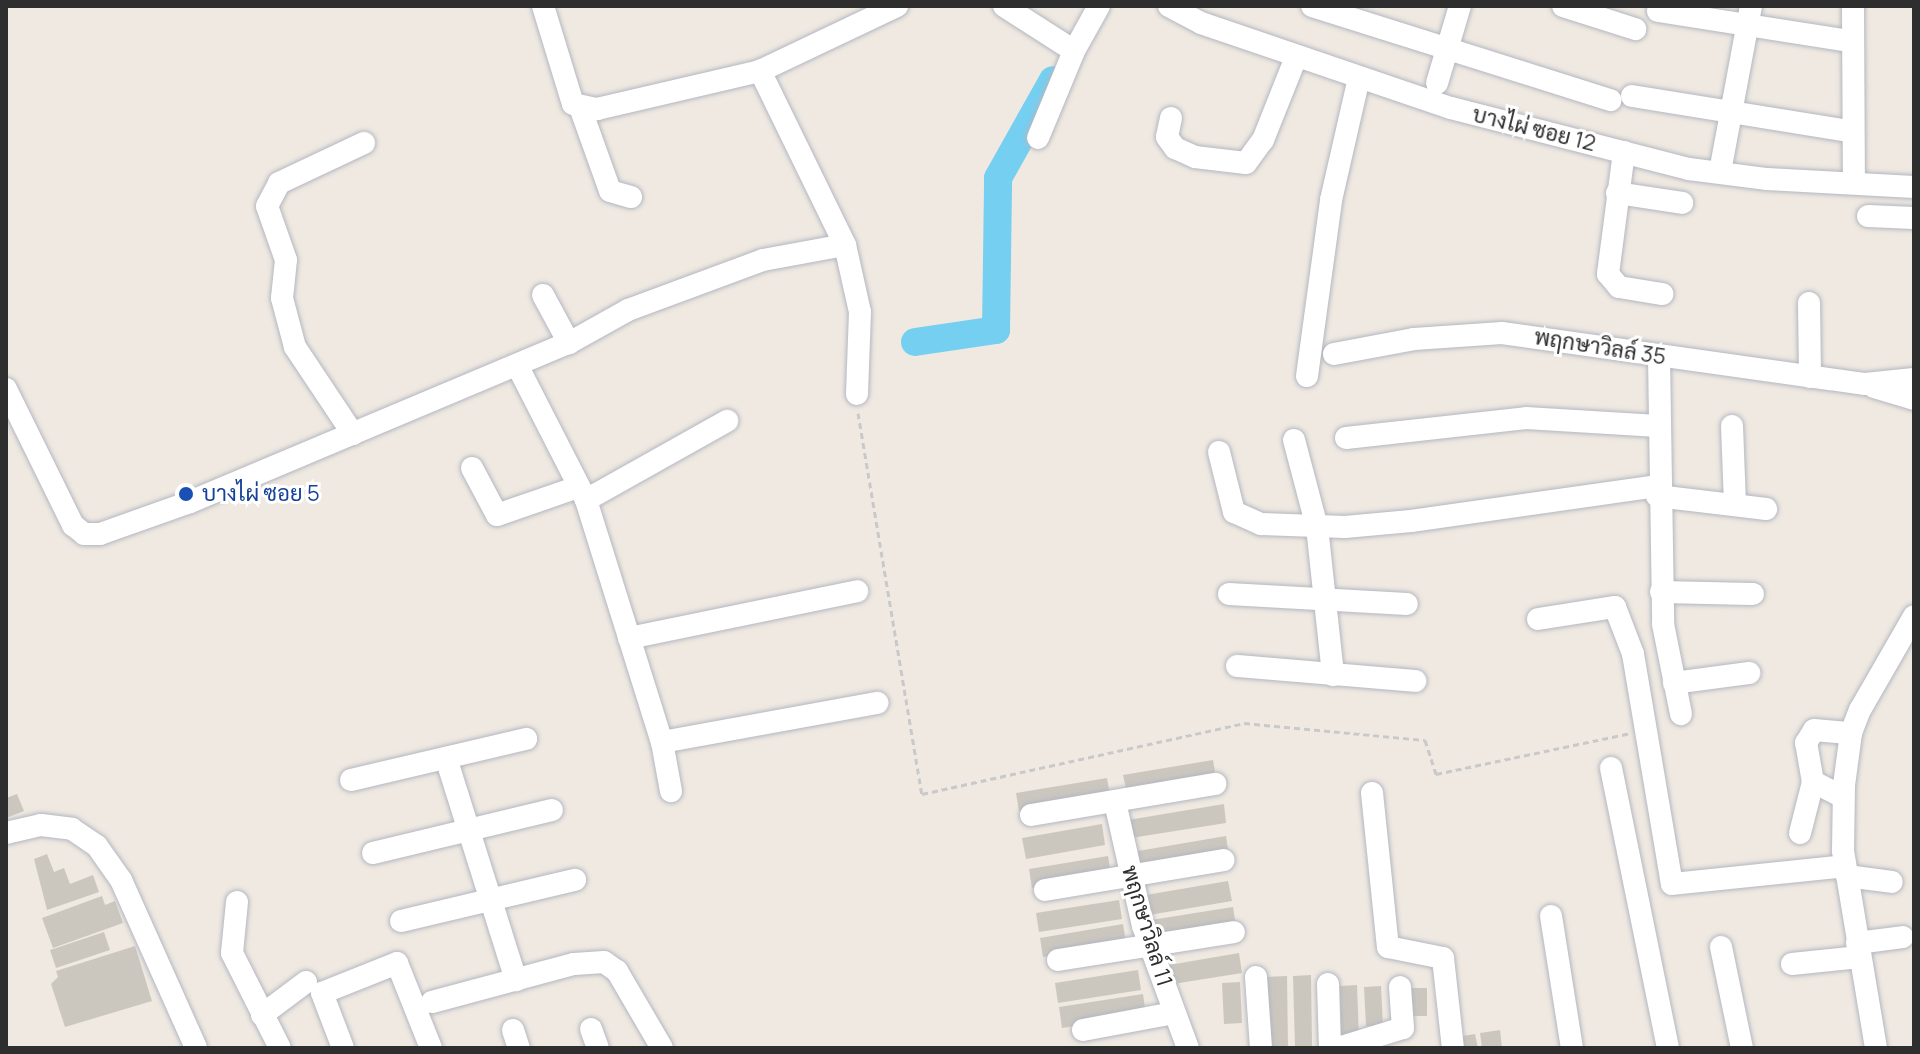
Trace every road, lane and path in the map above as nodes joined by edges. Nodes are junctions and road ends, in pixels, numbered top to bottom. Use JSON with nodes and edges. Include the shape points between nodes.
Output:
{"nodes":[{"id":1,"x":543,"y":6,"type":"edge"},
{"id":2,"x":897,"y":6,"type":"edge"},
{"id":3,"x":1004,"y":6,"type":"edge"},
{"id":4,"x":1099,"y":6,"type":"edge"},
{"id":5,"x":1169,"y":6,"type":"edge"},
{"id":6,"x":1312,"y":6,"type":"edge"},
{"id":7,"x":1460,"y":6,"type":"edge"},
{"id":8,"x":1563,"y":6,"type":"edge"},
{"id":9,"x":1853,"y":6,"type":"edge"},
{"id":10,"x":1658,"y":11,"type":"dead end"},
{"id":11,"x":1750,"y":16,"type":"edge"},
{"id":12,"x":1635,"y":29,"type":"dead end"},
{"id":13,"x":1844,"y":40,"type":"dead end"},
{"id":14,"x":1067,"y":47,"type":"junction"},
{"id":15,"x":1447,"y":47,"type":"junction"},
{"id":16,"x":1296,"y":57,"type":"junction"},
{"id":17,"x":760,"y":71,"type":"junction"},
{"id":18,"x":1359,"y":78,"type":"junction"},
{"id":19,"x":1437,"y":83,"type":"dead end"},
{"id":20,"x":580,"y":107,"type":"junction"},
{"id":21,"x":1732,"y":112,"type":"junction"},
{"id":22,"x":1171,"y":118,"type":"dead end"},
{"id":23,"x":1843,"y":130,"type":"dead end"},
{"id":24,"x":1038,"y":138,"type":"dead end"},
{"id":25,"x":364,"y":143,"type":"dead end"},
{"id":26,"x":1624,"y":152,"type":"junction"},
{"id":27,"x":1722,"y":161,"type":"dead end"},
{"id":28,"x":1854,"y":183,"type":"junction"},
{"id":29,"x":1914,"y":187,"type":"edge"},
{"id":30,"x":1617,"y":193,"type":"junction"},
{"id":31,"x":631,"y":197,"type":"dead end"},
{"id":32,"x":1682,"y":203,"type":"dead end"},
{"id":33,"x":1868,"y":216,"type":"dead end"},
{"id":34,"x":1914,"y":218,"type":"edge"},
{"id":35,"x":845,"y":245,"type":"junction"},
{"id":36,"x":1662,"y":294,"type":"dead end"},
{"id":37,"x":543,"y":295,"type":"dead end"},
{"id":38,"x":1809,"y":303,"type":"dead end"},
{"id":39,"x":569,"y":343,"type":"junction"},
{"id":40,"x":1334,"y":354,"type":"dead end"},
{"id":41,"x":1659,"y":356,"type":"junction"},
{"id":42,"x":517,"y":365,"type":"junction"},
{"id":43,"x":1307,"y":376,"type":"dead end"},
{"id":44,"x":1810,"y":377,"type":"junction"},
{"id":45,"x":1914,"y":379,"type":"edge"},
{"id":46,"x":1865,"y":384,"type":"junction"},
{"id":47,"x":857,"y":394,"type":"joint"},
{"id":48,"x":1914,"y":399,"type":"edge"},
{"id":49,"x":8,"y":400,"type":"edge"},
{"id":50,"x":727,"y":421,"type":"dead end"},
{"id":51,"x":1658,"y":426,"type":"junction"},
{"id":52,"x":1732,"y":426,"type":"dead end"},
{"id":53,"x":353,"y":434,"type":"junction"},
{"id":54,"x":1346,"y":438,"type":"dead end"},
{"id":55,"x":1294,"y":440,"type":"dead end"},
{"id":56,"x":1219,"y":452,"type":"dead end"},
{"id":57,"x":472,"y":468,"type":"dead end"},
{"id":58,"x":1657,"y":491,"type":"junction"},
{"id":59,"x":582,"y":494,"type":"junction"},
{"id":60,"x":1735,"y":504,"type":"junction"},
{"id":61,"x":1766,"y":509,"type":"dead end"},
{"id":62,"x":1317,"y":527,"type":"junction"},
{"id":63,"x":857,"y":591,"type":"dead end"},
{"id":64,"x":1661,"y":592,"type":"junction"},
{"id":65,"x":1229,"y":594,"type":"dead end"},
{"id":66,"x":1753,"y":594,"type":"dead end"},
{"id":67,"x":1325,"y":600,"type":"junction"},
{"id":68,"x":1407,"y":604,"type":"dead end"},
{"id":69,"x":1914,"y":616,"type":"edge"},
{"id":70,"x":1538,"y":619,"type":"dead end"},
{"id":71,"x":629,"y":638,"type":"junction"},
{"id":72,"x":1237,"y":666,"type":"dead end"},
{"id":73,"x":1749,"y":673,"type":"dead end"},
{"id":74,"x":1333,"y":675,"type":"junction"},
{"id":75,"x":1415,"y":681,"type":"dead end"},
{"id":76,"x":1674,"y":683,"type":"junction"},
{"id":77,"x":877,"y":703,"type":"dead end"},
{"id":78,"x":1681,"y":714,"type":"dead end"},
{"id":79,"x":1645,"y":729,"type":"junction"},
{"id":80,"x":1851,"y":733,"type":"junction"},
{"id":81,"x":526,"y":739,"type":"dead end"},
{"id":82,"x":662,"y":742,"type":"junction"},
{"id":83,"x":446,"y":758,"type":"junction"},
{"id":84,"x":1611,"y":768,"type":"dead end"},
{"id":85,"x":351,"y":780,"type":"dead end"},
{"id":86,"x":1813,"y":782,"type":"junction"},
{"id":87,"x":1215,"y":784,"type":"dead end"},
{"id":88,"x":671,"y":791,"type":"dead end"},
{"id":89,"x":1372,"y":793,"type":"dead end"},
{"id":90,"x":1843,"y":797,"type":"junction"},
{"id":91,"x":1115,"y":802,"type":"junction"},
{"id":92,"x":552,"y":810,"type":"dead end"},
{"id":93,"x":1031,"y":815,"type":"dead end"},
{"id":94,"x":469,"y":829,"type":"junction"},
{"id":95,"x":6,"y":833,"type":"edge"},
{"id":96,"x":1800,"y":833,"type":"dead end"},
{"id":97,"x":373,"y":853,"type":"dead end"},
{"id":98,"x":1224,"y":860,"type":"dead end"},
{"id":99,"x":1846,"y":871,"type":"junction"},
{"id":100,"x":1130,"y":875,"type":"junction"},
{"id":101,"x":575,"y":880,"type":"dead end"},
{"id":102,"x":1892,"y":882,"type":"dead end"},
{"id":103,"x":1045,"y":890,"type":"dead end"},
{"id":104,"x":237,"y":902,"type":"dead end"},
{"id":105,"x":492,"y":902,"type":"junction"},
{"id":106,"x":1551,"y":916,"type":"dead end"},
{"id":107,"x":401,"y":921,"type":"dead end"},
{"id":108,"x":1234,"y":932,"type":"dead end"},
{"id":109,"x":1903,"y":937,"type":"dead end"},
{"id":110,"x":1149,"y":947,"type":"junction"},
{"id":111,"x":1721,"y":947,"type":"dead end"},
{"id":112,"x":1858,"y":950,"type":"junction"},
{"id":113,"x":1058,"y":960,"type":"dead end"},
{"id":114,"x":1792,"y":964,"type":"dead end"},
{"id":115,"x":1256,"y":977,"type":"dead end"},
{"id":116,"x":516,"y":980,"type":"junction"},
{"id":117,"x":306,"y":982,"type":"dead end"},
{"id":118,"x":1328,"y":984,"type":"dead end"},
{"id":119,"x":1400,"y":987,"type":"dead end"},
{"id":120,"x":432,"y":1002,"type":"dead end"},
{"id":121,"x":1174,"y":1013,"type":"junction"},
{"id":122,"x":262,"y":1015,"type":"junction"},
{"id":123,"x":1083,"y":1030,"type":"dead end"},
{"id":124,"x":196,"y":1048,"type":"edge"},
{"id":125,"x":280,"y":1048,"type":"edge"},
{"id":126,"x":343,"y":1048,"type":"edge"},
{"id":127,"x":431,"y":1048,"type":"edge"},
{"id":128,"x":662,"y":1048,"type":"edge"},
{"id":129,"x":1188,"y":1048,"type":"edge"},
{"id":130,"x":1261,"y":1048,"type":"edge"},
{"id":131,"x":1330,"y":1048,"type":"edge"},
{"id":132,"x":1338,"y":1048,"type":"edge"},
{"id":133,"x":1453,"y":1048,"type":"edge"},
{"id":134,"x":1572,"y":1048,"type":"edge"},
{"id":135,"x":1668,"y":1048,"type":"edge"},
{"id":136,"x":1742,"y":1048,"type":"edge"},
{"id":137,"x":1876,"y":1048,"type":"edge"}],
"edges":[{"from":1,"to":20,"type":"street","via":[[570,98]]},
{"from":2,"to":17,"type":"street"},
{"from":3,"to":14,"type":"street"},
{"from":4,"to":14,"type":"street"},
{"from":5,"to":16,"type":"street","name":"บางไผ่ ซอย 12"},
{"from":6,"to":15,"type":"street"},
{"from":7,"to":15,"type":"street"},
{"from":8,"to":12,"type":"street"},
{"from":9,"to":28,"type":"street"},
{"from":10,"to":11,"type":"street"},
{"from":11,"to":13,"type":"street"},
{"from":11,"to":21,"type":"street"},
{"from":14,"to":24,"type":"street"},
{"from":15,"to":19,"type":"street"},
{"from":15,"to":21,"type":"street","via":[[1622,98]]},
{"from":16,"to":18,"type":"street","name":"บางไผ่ ซอย 12"},
{"from":16,"to":22,"type":"street","via":[[1263,140],[1246,163],[1195,157],[1175,148],[1167,137]]},
{"from":17,"to":20,"type":"street","via":[[597,109]]},
{"from":17,"to":35,"type":"street"},
{"from":18,"to":26,"type":"street","name":"บางไผ่ ซอย 12","via":[[1451,108]]},
{"from":18,"to":43,"type":"street","via":[[1331,200]]},
{"from":20,"to":31,"type":"street","via":[[610,191]]},
{"from":21,"to":23,"type":"street"},
{"from":21,"to":27,"type":"street"},
{"from":25,"to":53,"type":"street","via":[[279,183],[267,206],[286,260],[282,298],[295,347]]},
{"from":26,"to":28,"type":"street","name":"บางไผ่ ซอย 12","via":[[1714,172]]},
{"from":26,"to":30,"type":"street"},
{"from":28,"to":29,"type":"street","name":"บางไผ่ ซอย 12"},
{"from":30,"to":32,"type":"street"},
{"from":30,"to":36,"type":"street","via":[[1608,274],[1619,287]]},
{"from":33,"to":34,"type":"street"},
{"from":35,"to":39,"type":"street","via":[[763,260],[628,310]]},
{"from":35,"to":47,"type":"street","via":[[860,312]]},
{"from":37,"to":39,"type":"street"},
{"from":38,"to":44,"type":"street"},
{"from":39,"to":42,"type":"street"},
{"from":40,"to":41,"type":"street","name":"พฤกษาวิลล์ 35","via":[[1462,333],[1550,338]]},
{"from":41,"to":44,"type":"street","name":"พฤกษาวิลล์ 35"},
{"from":41,"to":51,"type":"street"},
{"from":42,"to":53,"type":"street"},
{"from":42,"to":59,"type":"street"},
{"from":44,"to":46,"type":"street","name":"พฤกษาวิลล์ 35"},
{"from":45,"to":46,"type":"street","name":"พฤกษาวิลล์ 35"},
{"from":46,"to":48,"type":"street","name":"พฤกษาวิลล์ 35"},
{"from":47,"to":79,"type":"path","via":[[860,444],[922,794],[1244,723],[1425,740],[1436,774]]},
{"from":49,"to":53,"type":"street","via":[[73,525],[84,534],[100,534]]},
{"from":50,"to":59,"type":"street"},
{"from":51,"to":54,"type":"street","via":[[1526,418]]},
{"from":51,"to":58,"type":"street"},
{"from":52,"to":60,"type":"street"},
{"from":55,"to":62,"type":"street"},
{"from":56,"to":62,"type":"street","via":[[1238,517],[1261,524]]},
{"from":57,"to":59,"type":"street","via":[[497,515]]},
{"from":58,"to":60,"type":"street"},
{"from":58,"to":62,"type":"street"},
{"from":58,"to":64,"type":"street"},
{"from":59,"to":71,"type":"street"},
{"from":60,"to":61,"type":"street"},
{"from":62,"to":67,"type":"street"},
{"from":63,"to":71,"type":"street"},
{"from":64,"to":66,"type":"street"},
{"from":64,"to":76,"type":"street"},
{"from":65,"to":67,"type":"street"},
{"from":67,"to":68,"type":"street"},
{"from":67,"to":74,"type":"street"},
{"from":69,"to":80,"type":"street","via":[[1874,678]]},
{"from":70,"to":79,"type":"street","via":[[1615,607],[1633,654]]},
{"from":71,"to":82,"type":"street"},
{"from":72,"to":74,"type":"street"},
{"from":73,"to":76,"type":"street"},
{"from":74,"to":75,"type":"street"},
{"from":76,"to":78,"type":"street"},
{"from":77,"to":82,"type":"street"},
{"from":79,"to":99,"type":"street","via":[[1672,884]]},
{"from":80,"to":86,"type":"street","via":[[1807,735]]},
{"from":80,"to":90,"type":"street"},
{"from":81,"to":83,"type":"street"},
{"from":82,"to":88,"type":"street"},
{"from":83,"to":85,"type":"street"},
{"from":83,"to":94,"type":"street"},
{"from":84,"to":135,"type":"street"},
{"from":86,"to":90,"type":"street"},
{"from":86,"to":96,"type":"street"},
{"from":87,"to":91,"type":"street"},
{"from":89,"to":133,"type":"street","via":[[1388,947],[1400,954],[1443,958]]},
{"from":90,"to":99,"type":"street"},
{"from":91,"to":93,"type":"street"},
{"from":91,"to":100,"type":"street","name":"พฤกษาวิลล์ 11"},
{"from":92,"to":94,"type":"street"},
{"from":94,"to":97,"type":"street"},
{"from":94,"to":105,"type":"street"},
{"from":95,"to":124,"type":"street","via":[[72,829],[97,846],[121,880]]},
{"from":98,"to":100,"type":"street"},
{"from":99,"to":102,"type":"street"},
{"from":99,"to":112,"type":"street"},
{"from":100,"to":103,"type":"street"},
{"from":100,"to":110,"type":"street","name":"พฤกษาวิลล์ 11"},
{"from":101,"to":105,"type":"street"},
{"from":104,"to":122,"type":"street","via":[[232,953]]},
{"from":105,"to":107,"type":"street"},
{"from":105,"to":116,"type":"street"},
{"from":106,"to":134,"type":"street"},
{"from":108,"to":110,"type":"street"},
{"from":109,"to":112,"type":"street"},
{"from":110,"to":113,"type":"street"},
{"from":110,"to":121,"type":"street","name":"พฤกษาวิลล์ 11"},
{"from":111,"to":136,"type":"street"},
{"from":112,"to":114,"type":"street"},
{"from":112,"to":137,"type":"street"},
{"from":115,"to":130,"type":"street"},
{"from":116,"to":120,"type":"street"},
{"from":116,"to":128,"type":"street","via":[[574,964],[610,964]]},
{"from":117,"to":122,"type":"street"},
{"from":118,"to":131,"type":"street"},
{"from":119,"to":132,"type":"street","via":[[1410,1025]]},
{"from":121,"to":123,"type":"street"},
{"from":121,"to":129,"type":"street","name":"พฤกษาวิลล์ 11"},
{"from":122,"to":125,"type":"street"},
{"from":126,"to":127,"type":"street","via":[[322,993],[397,963]]}]}
